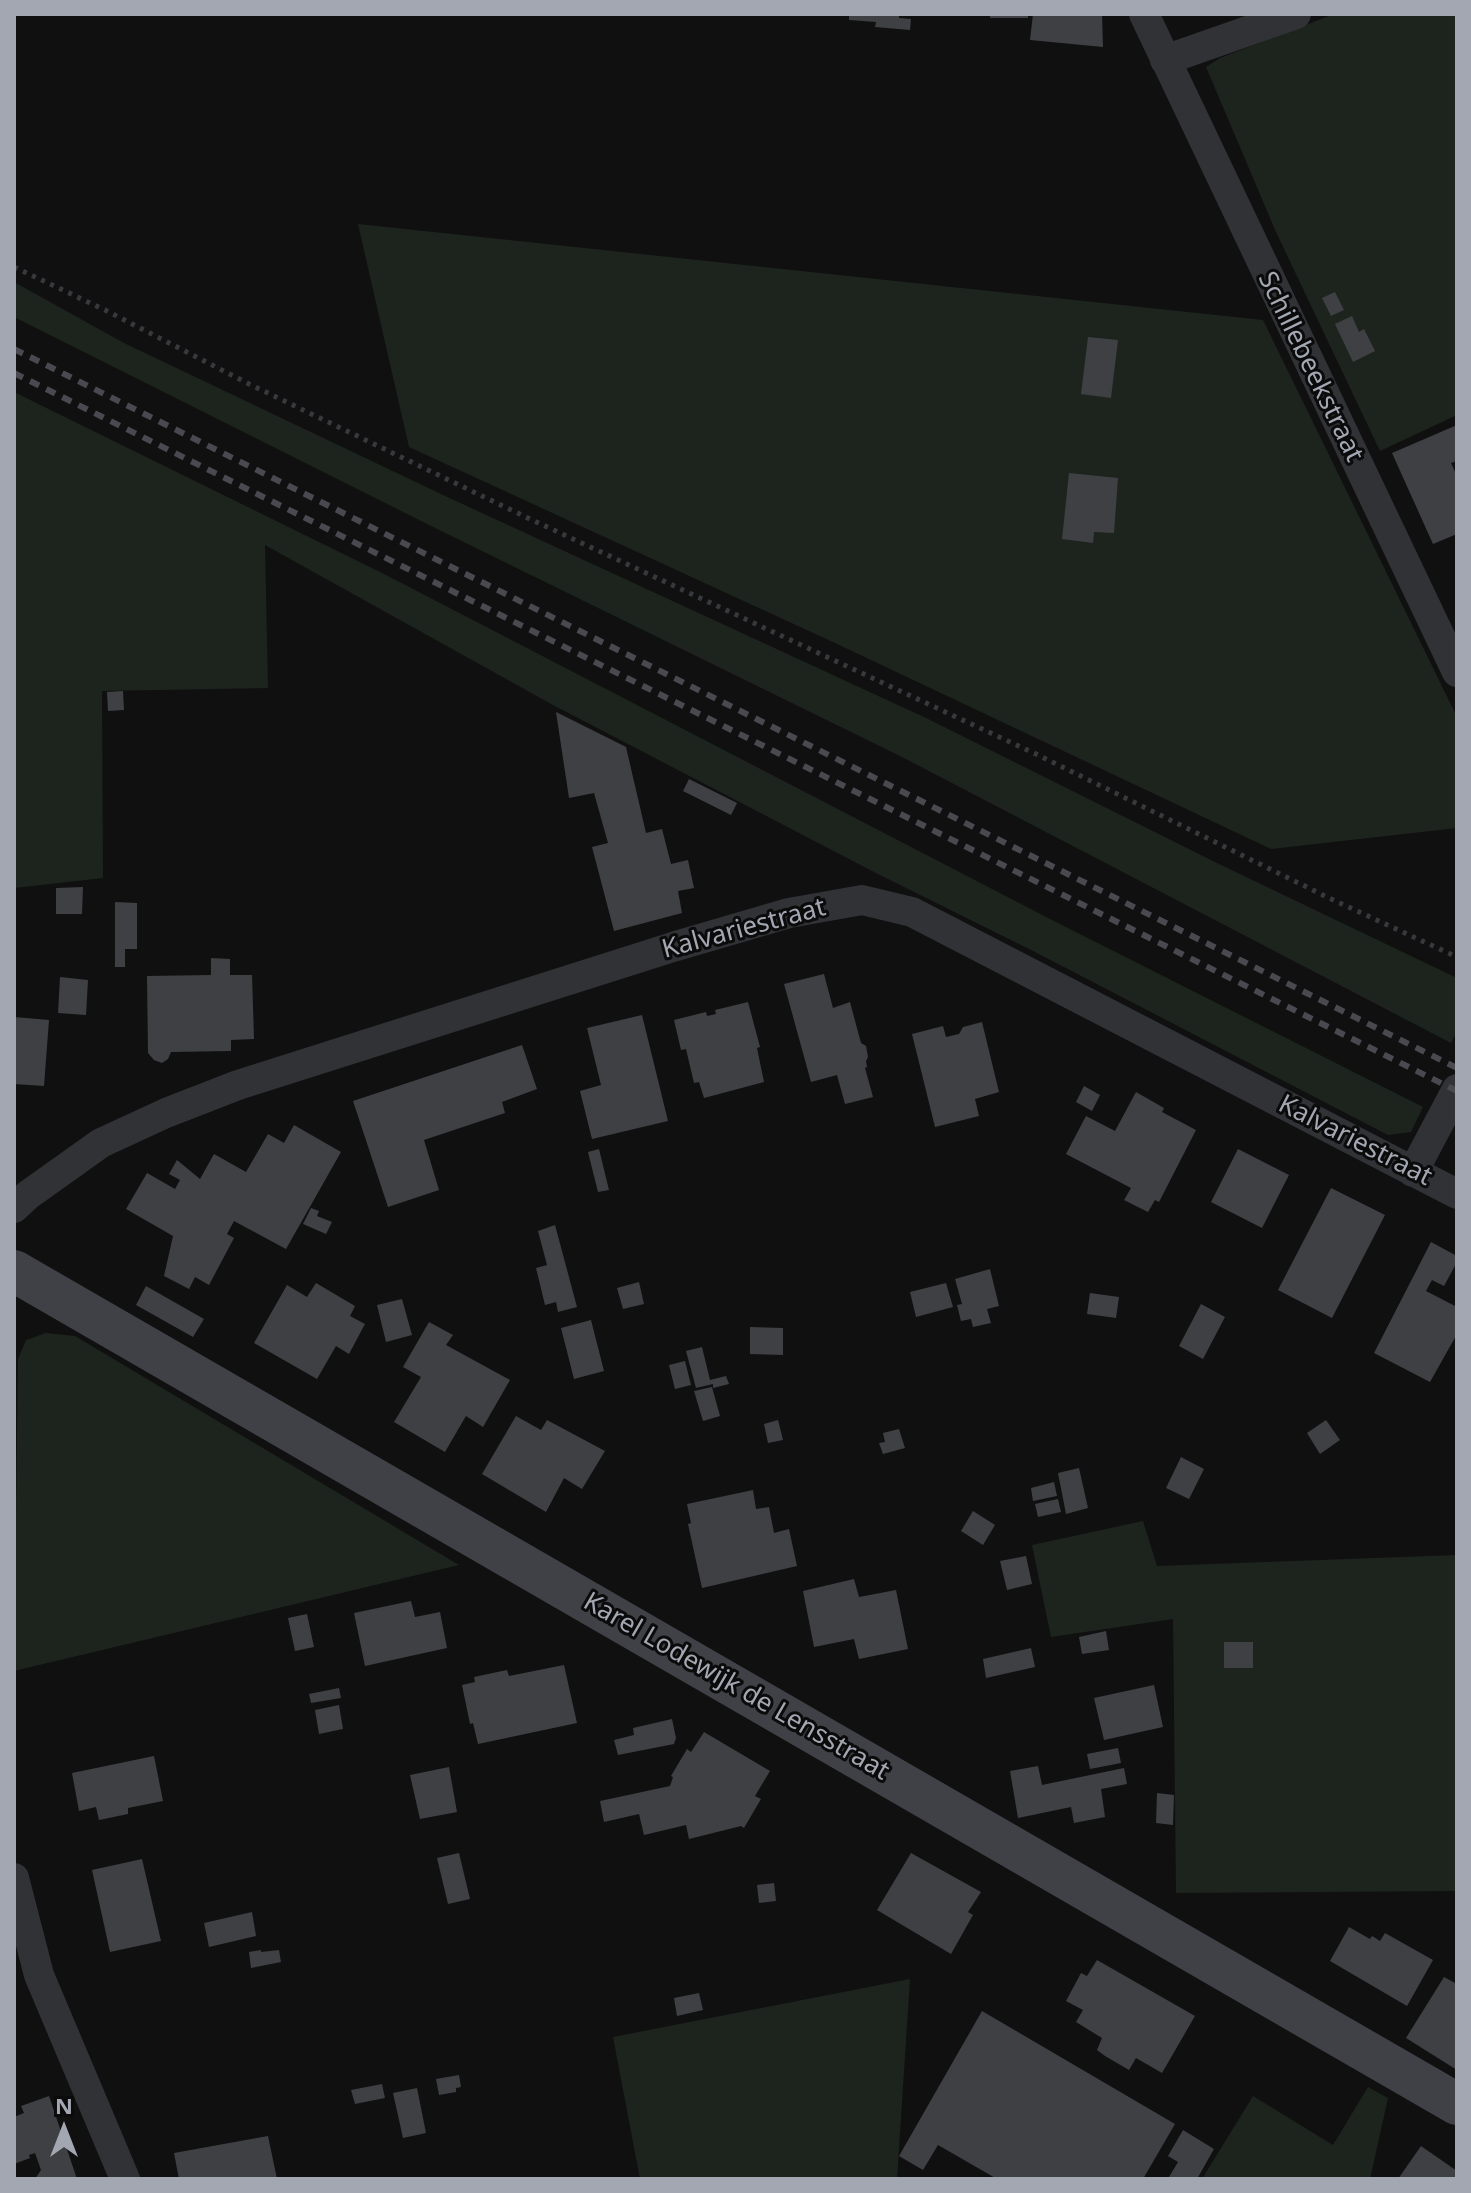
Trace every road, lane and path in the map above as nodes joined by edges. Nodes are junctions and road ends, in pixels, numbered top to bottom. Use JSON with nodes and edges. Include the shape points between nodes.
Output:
{"nodes":[{"id":1,"x":1144,"y":14,"type":"edge"},
{"id":2,"x":1296,"y":14,"type":"edge"},
{"id":3,"x":1165,"y":60,"type":"junction"},
{"id":4,"x":14,"y":267,"type":"edge"},
{"id":5,"x":1457,"y":672,"type":"edge"},
{"id":6,"x":1457,"y":957,"type":"edge"},
{"id":7,"x":1457,"y":1089,"type":"edge"},
{"id":8,"x":1413,"y":1172,"type":"junction"},
{"id":9,"x":1457,"y":1194,"type":"edge"},
{"id":10,"x":14,"y":1208,"type":"edge"},
{"id":11,"x":14,"y":1271,"type":"edge"},
{"id":12,"x":14,"y":1878,"type":"edge"},
{"id":13,"x":1457,"y":2104,"type":"edge"},
{"id":14,"x":125,"y":2179,"type":"edge"}],
"edges":[{"from":1,"to":3,"type":"street","name":"Schillebeekstraat"},
{"from":2,"to":3,"type":"street"},
{"from":3,"to":5,"type":"street","name":"Schillebeekstraat"},
{"from":4,"to":6,"type":"path","via":[[530,519]]},
{"from":7,"to":8,"type":"street"},
{"from":8,"to":9,"type":"street","name":"Kalvariestraat"},
{"from":8,"to":10,"type":"street","name":"Kalvariestraat","via":[[912,912],[862,900],[789,913],[676,946],[238,1085],[101,1143]]},
{"from":11,"to":13,"type":"street","name":"Karel Lodewijk de Lensstraat"},
{"from":12,"to":14,"type":"street","via":[[39,1975]]}]}
